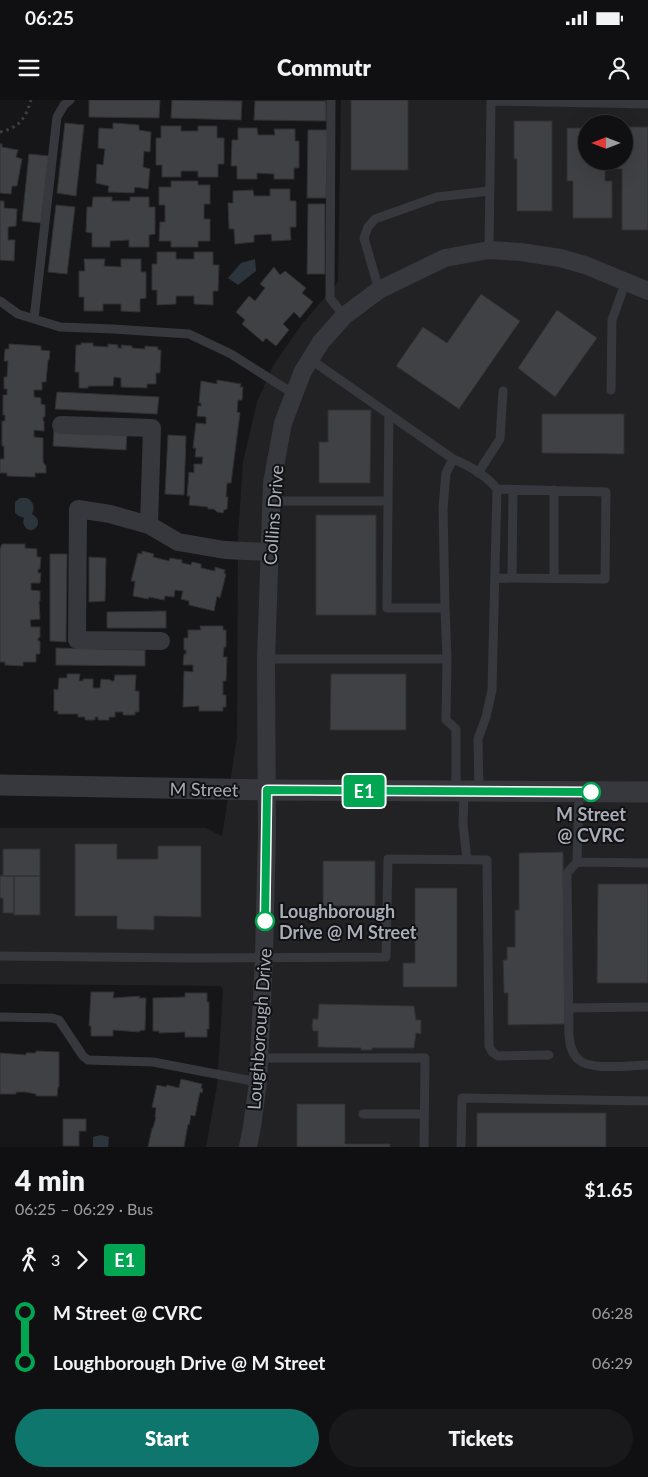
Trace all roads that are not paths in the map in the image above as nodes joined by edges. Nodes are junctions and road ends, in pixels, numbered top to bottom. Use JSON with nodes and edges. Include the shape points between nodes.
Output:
{"nodes":[{"id":1,"x":70,"y":100,"type":"edge"},
{"id":2,"x":331,"y":100,"type":"edge"},
{"id":3,"x":648,"y":104,"type":"edge"},
{"id":4,"x":490,"y":191,"type":"junction"},
{"id":5,"x":489,"y":250,"type":"junction"},
{"id":6,"x":626,"y":281,"type":"junction"},
{"id":7,"x":379,"y":290,"type":"junction"},
{"id":8,"x":648,"y":292,"type":"edge"},
{"id":9,"x":0,"y":301,"type":"edge"},
{"id":10,"x":344,"y":316,"type":"junction"},
{"id":11,"x":34,"y":319,"type":"junction"},
{"id":12,"x":310,"y":359,"type":"junction"},
{"id":13,"x":611,"y":390,"type":"dead end"},
{"id":14,"x":503,"y":391,"type":"dead end"},
{"id":15,"x":294,"y":394,"type":"junction"},
{"id":16,"x":389,"y":414,"type":"junction"},
{"id":17,"x":62,"y":425,"type":"dead end"},
{"id":18,"x":453,"y":459,"type":"junction"},
{"id":19,"x":478,"y":472,"type":"junction"},
{"id":20,"x":497,"y":490,"type":"junction"},
{"id":21,"x":513,"y":490,"type":"junction"},
{"id":22,"x":554,"y":490,"type":"junction"},
{"id":23,"x":271,"y":501,"type":"junction"},
{"id":24,"x":388,"y":501,"type":"junction"},
{"id":25,"x":149,"y":525,"type":"junction"},
{"id":26,"x":269,"y":552,"type":"junction"},
{"id":27,"x":495,"y":578,"type":"junction"},
{"id":28,"x":512,"y":578,"type":"junction"},
{"id":29,"x":554,"y":578,"type":"junction"},
{"id":30,"x":445,"y":608,"type":"junction"},
{"id":31,"x":161,"y":641,"type":"dead end"},
{"id":32,"x":266,"y":659,"type":"junction"},
{"id":33,"x":447,"y":659,"type":"junction"},
{"id":34,"x":0,"y":785,"type":"edge"},
{"id":35,"x":267,"y":790,"type":"junction"},
{"id":36,"x":467,"y":791,"type":"junction"},
{"id":37,"x":579,"y":792,"type":"junction"},
{"id":38,"x":648,"y":792,"type":"edge"},
{"id":39,"x":466,"y":860,"type":"junction"},
{"id":40,"x":577,"y":862,"type":"junction"},
{"id":41,"x":648,"y":863,"type":"edge"},
{"id":42,"x":0,"y":956,"type":"edge"},
{"id":43,"x":264,"y":956,"type":"junction"},
{"id":44,"x":648,"y":1007,"type":"edge"},
{"id":45,"x":569,"y":1008,"type":"junction"},
{"id":46,"x":0,"y":1017,"type":"edge"},
{"id":47,"x":549,"y":1055,"type":"dead end"},
{"id":48,"x":259,"y":1058,"type":"junction"},
{"id":49,"x":648,"y":1064,"type":"edge"},
{"id":50,"x":258,"y":1082,"type":"junction"},
{"id":51,"x":648,"y":1102,"type":"edge"},
{"id":52,"x":363,"y":1114,"type":"dead end"},
{"id":53,"x":424,"y":1114,"type":"junction"},
{"id":54,"x":248,"y":1147,"type":"edge"},
{"id":55,"x":424,"y":1147,"type":"edge"},
{"id":56,"x":461,"y":1147,"type":"edge"}],
"edges":[{"from":1,"to":11,"type":"lane","via":[[57,117]]},
{"from":2,"to":10,"type":"lane","via":[[330,298]]},
{"from":3,"to":4,"type":"lane","via":[[491,101]]},
{"from":4,"to":5,"type":"lane"},
{"from":4,"to":7,"type":"lane","via":[[437,197],[375,220],[364,238]]},
{"from":5,"to":6,"type":"street","name":"Collins Drive","via":[[560,258],[585,264]]},
{"from":5,"to":7,"type":"street","name":"Collins Drive","via":[[445,258]]},
{"from":6,"to":8,"type":"street","name":"Collins Drive"},
{"from":6,"to":13,"type":"lane","via":[[612,320]]},
{"from":7,"to":10,"type":"street","name":"Collins Drive"},
{"from":9,"to":11,"type":"lane","via":[[18,314]]},
{"from":10,"to":12,"type":"street","name":"Collins Drive"},
{"from":11,"to":15,"type":"lane","via":[[60,327],[189,334],[230,354]]},
{"from":12,"to":15,"type":"street","name":"Collins Drive"},
{"from":12,"to":16,"type":"lane"},
{"from":14,"to":19,"type":"lane","via":[[500,439]]},
{"from":15,"to":23,"type":"street","name":"Collins Drive","via":[[283,424]]},
{"from":16,"to":18,"type":"lane"},
{"from":16,"to":24,"type":"lane"},
{"from":17,"to":25,"type":"street","via":[[152,428]]},
{"from":18,"to":19,"type":"lane"},
{"from":18,"to":30,"type":"lane","via":[[446,474],[443,508]]},
{"from":19,"to":20,"type":"lane"},
{"from":20,"to":21,"type":"lane"},
{"from":20,"to":27,"type":"lane"},
{"from":21,"to":22,"type":"lane"},
{"from":21,"to":28,"type":"lane"},
{"from":22,"to":29,"type":"lane"},
{"from":22,"to":29,"type":"lane","via":[[606,492],[605,579]]},
{"from":23,"to":24,"type":"lane"},
{"from":23,"to":26,"type":"street","name":"Collins Drive"},
{"from":24,"to":30,"type":"lane","via":[[387,608]]},
{"from":25,"to":26,"type":"street","via":[[178,542],[225,550]]},
{"from":25,"to":31,"type":"street","via":[[78,509],[78,640]]},
{"from":26,"to":32,"type":"street","name":"Collins Drive"},
{"from":27,"to":28,"type":"lane"},
{"from":27,"to":36,"type":"lane","via":[[492,690]]},
{"from":28,"to":29,"type":"lane"},
{"from":30,"to":33,"type":"lane"},
{"from":32,"to":33,"type":"lane"},
{"from":32,"to":35,"type":"street","name":"Collins Drive"},
{"from":33,"to":36,"type":"lane","via":[[446,720],[456,729]]},
{"from":34,"to":35,"type":"street","name":"M Street"},
{"from":35,"to":36,"type":"street","name":"M Street"},
{"from":35,"to":43,"type":"street","name":"Loughborough Drive"},
{"from":36,"to":37,"type":"street","name":"M Street"},
{"from":36,"to":39,"type":"lane","via":[[463,824]]},
{"from":37,"to":38,"type":"street","name":"M Street"},
{"from":37,"to":40,"type":"lane"},
{"from":39,"to":43,"type":"lane","via":[[388,859],[386,956]]},
{"from":39,"to":47,"type":"lane","via":[[487,860],[489,1046],[498,1056]]},
{"from":40,"to":41,"type":"lane"},
{"from":40,"to":45,"type":"lane","via":[[567,873]]},
{"from":42,"to":43,"type":"lane"},
{"from":43,"to":48,"type":"street","name":"Loughborough Drive"},
{"from":44,"to":45,"type":"lane"},
{"from":45,"to":49,"type":"lane","via":[[571,1050],[579,1061],[593,1066]]},
{"from":46,"to":50,"type":"lane","via":[[59,1020],[88,1060],[153,1062]]},
{"from":48,"to":50,"type":"street","name":"Loughborough Drive"},
{"from":48,"to":53,"type":"lane","via":[[425,1058]]},
{"from":50,"to":54,"type":"street","name":"Loughborough Drive"},
{"from":51,"to":56,"type":"lane","via":[[462,1098]]},
{"from":52,"to":53,"type":"lane"},
{"from":53,"to":55,"type":"lane"}]}
